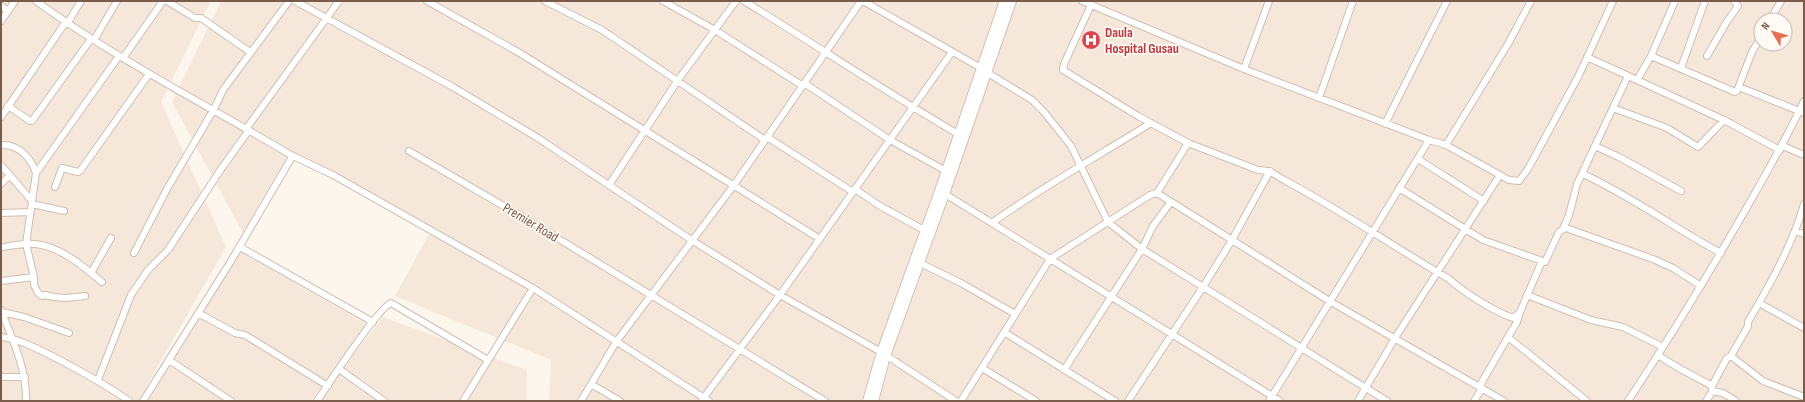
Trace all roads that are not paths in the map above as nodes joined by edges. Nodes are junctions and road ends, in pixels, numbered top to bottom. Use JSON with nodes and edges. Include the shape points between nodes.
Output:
{"nodes":[{"id":1,"x":15,"y":1,"type":"edge"},
{"id":2,"x":36,"y":1,"type":"edge"},
{"id":3,"x":81,"y":1,"type":"edge"},
{"id":4,"x":117,"y":1,"type":"edge"},
{"id":5,"x":163,"y":1,"type":"edge"},
{"id":6,"x":167,"y":1,"type":"edge"},
{"id":7,"x":288,"y":1,"type":"edge"},
{"id":8,"x":295,"y":1,"type":"edge"},
{"id":9,"x":339,"y":1,"type":"edge"},
{"id":10,"x":427,"y":1,"type":"edge"},
{"id":11,"x":545,"y":1,"type":"edge"},
{"id":12,"x":663,"y":1,"type":"edge"},
{"id":13,"x":736,"y":1,"type":"edge"},
{"id":14,"x":744,"y":1,"type":"edge"},
{"id":15,"x":862,"y":1,"type":"edge"},
{"id":16,"x":1004,"y":1,"type":"edge"},
{"id":17,"x":1012,"y":1,"type":"edge"},
{"id":18,"x":1082,"y":1,"type":"edge"},
{"id":19,"x":1269,"y":1,"type":"edge"},
{"id":20,"x":1353,"y":1,"type":"edge"},
{"id":21,"x":1447,"y":1,"type":"edge"},
{"id":22,"x":1531,"y":1,"type":"edge"},
{"id":23,"x":1614,"y":1,"type":"edge"},
{"id":24,"x":1675,"y":1,"type":"edge"},
{"id":25,"x":1705,"y":1,"type":"edge"},
{"id":26,"x":1734,"y":1,"type":"edge"},
{"id":27,"x":1781,"y":1,"type":"edge"},
{"id":28,"x":1091,"y":5,"type":"junction"},
{"id":29,"x":1,"y":6,"type":"edge"},
{"id":30,"x":8,"y":11,"type":"junction"},
{"id":31,"x":1775,"y":12,"type":"edge"},
{"id":32,"x":327,"y":17,"type":"junction"},
{"id":33,"x":1,"y":21,"type":"edge"},
{"id":34,"x":66,"y":23,"type":"junction"},
{"id":35,"x":715,"y":30,"type":"junction"},
{"id":36,"x":92,"y":39,"type":"junction"},
{"id":37,"x":826,"y":51,"type":"junction"},
{"id":38,"x":250,"y":52,"type":"junction"},
{"id":39,"x":952,"y":52,"type":"junction"},
{"id":40,"x":1754,"y":52,"type":"edge"},
{"id":41,"x":1651,"y":56,"type":"junction"},
{"id":42,"x":1707,"y":56,"type":"dead end"},
{"id":43,"x":121,"y":57,"type":"junction"},
{"id":44,"x":1587,"y":57,"type":"junction"},
{"id":45,"x":1680,"y":68,"type":"junction"},
{"id":46,"x":1244,"y":69,"type":"junction"},
{"id":47,"x":984,"y":71,"type":"junction"},
{"id":48,"x":149,"y":74,"type":"junction"},
{"id":49,"x":1628,"y":76,"type":"junction"},
{"id":50,"x":678,"y":80,"type":"junction"},
{"id":51,"x":1637,"y":80,"type":"junction"},
{"id":52,"x":803,"y":84,"type":"junction"},
{"id":53,"x":1739,"y":87,"type":"junction"},
{"id":54,"x":1320,"y":98,"type":"junction"},
{"id":55,"x":1804,"y":101,"type":"edge"},
{"id":56,"x":8,"y":106,"type":"junction"},
{"id":57,"x":913,"y":108,"type":"junction"},
{"id":58,"x":1613,"y":108,"type":"junction"},
{"id":59,"x":214,"y":109,"type":"junction"},
{"id":60,"x":1802,"y":112,"type":"edge"},
{"id":61,"x":1,"y":117,"type":"edge"},
{"id":62,"x":1724,"y":120,"type":"junction"},
{"id":63,"x":1151,"y":123,"type":"junction"},
{"id":64,"x":1386,"y":124,"type":"junction"},
{"id":65,"x":248,"y":129,"type":"junction"},
{"id":66,"x":646,"y":131,"type":"junction"},
{"id":67,"x":958,"y":134,"type":"junction"},
{"id":68,"x":766,"y":139,"type":"junction"},
{"id":69,"x":890,"y":140,"type":"junction"},
{"id":70,"x":1429,"y":140,"type":"junction"},
{"id":71,"x":1188,"y":144,"type":"junction"},
{"id":72,"x":1,"y":145,"type":"edge"},
{"id":73,"x":1446,"y":145,"type":"junction"},
{"id":74,"x":1595,"y":146,"type":"junction"},
{"id":75,"x":1782,"y":148,"type":"junction"},
{"id":76,"x":409,"y":151,"type":"dead end"},
{"id":77,"x":291,"y":155,"type":"junction"},
{"id":78,"x":1804,"y":155,"type":"edge"},
{"id":79,"x":1418,"y":159,"type":"junction"},
{"id":80,"x":1,"y":165,"type":"edge"},
{"id":81,"x":1080,"y":167,"type":"junction"},
{"id":82,"x":946,"y":171,"type":"junction"},
{"id":83,"x":1270,"y":171,"type":"junction"},
{"id":84,"x":36,"y":173,"type":"junction"},
{"id":85,"x":1583,"y":174,"type":"junction"},
{"id":86,"x":10,"y":175,"type":"junction"},
{"id":87,"x":1500,"y":175,"type":"junction"},
{"id":88,"x":1,"y":184,"type":"edge"},
{"id":89,"x":609,"y":185,"type":"junction"},
{"id":90,"x":734,"y":185,"type":"junction"},
{"id":91,"x":55,"y":187,"type":"dead end"},
{"id":92,"x":1399,"y":188,"type":"junction"},
{"id":93,"x":854,"y":191,"type":"junction"},
{"id":94,"x":1681,"y":192,"type":"dead end"},
{"id":95,"x":945,"y":194,"type":"junction"},
{"id":96,"x":1158,"y":194,"type":"junction"},
{"id":97,"x":1484,"y":201,"type":"junction"},
{"id":98,"x":32,"y":202,"type":"junction"},
{"id":99,"x":1170,"y":203,"type":"junction"},
{"id":100,"x":1804,"y":204,"type":"edge"},
{"id":101,"x":64,"y":211,"type":"dead end"},
{"id":102,"x":30,"y":212,"type":"junction"},
{"id":103,"x":1,"y":213,"type":"edge"},
{"id":104,"x":993,"y":222,"type":"junction"},
{"id":105,"x":1108,"y":222,"type":"junction"},
{"id":106,"x":1466,"y":228,"type":"junction"},
{"id":107,"x":1563,"y":229,"type":"junction"},
{"id":108,"x":924,"y":230,"type":"junction"},
{"id":109,"x":1795,"y":231,"type":"junction"},
{"id":110,"x":1372,"y":233,"type":"junction"},
{"id":111,"x":1804,"y":234,"type":"edge"},
{"id":112,"x":111,"y":238,"type":"dead end"},
{"id":113,"x":820,"y":239,"type":"junction"},
{"id":114,"x":1232,"y":240,"type":"junction"},
{"id":115,"x":693,"y":241,"type":"junction"},
{"id":116,"x":26,"y":244,"type":"junction"},
{"id":117,"x":1,"y":247,"type":"edge"},
{"id":118,"x":240,"y":247,"type":"junction"},
{"id":119,"x":1142,"y":249,"type":"junction"},
{"id":120,"x":134,"y":253,"type":"dead end"},
{"id":121,"x":1721,"y":253,"type":"junction"},
{"id":122,"x":1050,"y":259,"type":"junction"},
{"id":123,"x":1542,"y":261,"type":"junction"},
{"id":124,"x":920,"y":263,"type":"junction"},
{"id":125,"x":1438,"y":272,"type":"junction"},
{"id":126,"x":90,"y":273,"type":"junction"},
{"id":127,"x":34,"y":277,"type":"junction"},
{"id":128,"x":1,"y":281,"type":"edge"},
{"id":129,"x":102,"y":282,"type":"dead end"},
{"id":130,"x":1700,"y":286,"type":"junction"},
{"id":131,"x":1203,"y":287,"type":"junction"},
{"id":132,"x":534,"y":288,"type":"junction"},
{"id":133,"x":652,"y":295,"type":"junction"},
{"id":134,"x":780,"y":295,"type":"junction"},
{"id":135,"x":1527,"y":295,"type":"junction"},
{"id":136,"x":85,"y":296,"type":"dead end"},
{"id":137,"x":1111,"y":297,"type":"junction"},
{"id":138,"x":1331,"y":302,"type":"junction"},
{"id":139,"x":1759,"y":303,"type":"junction"},
{"id":140,"x":1,"y":311,"type":"edge"},
{"id":141,"x":1520,"y":312,"type":"junction"},
{"id":142,"x":198,"y":313,"type":"junction"},
{"id":143,"x":1015,"y":314,"type":"junction"},
{"id":144,"x":373,"y":322,"type":"junction"},
{"id":145,"x":1804,"y":328,"type":"edge"},
{"id":146,"x":1004,"y":332,"type":"junction"},
{"id":147,"x":69,"y":333,"type":"dead end"},
{"id":148,"x":1172,"y":335,"type":"junction"},
{"id":149,"x":1,"y":337,"type":"edge"},
{"id":150,"x":1508,"y":337,"type":"junction"},
{"id":151,"x":12,"y":338,"type":"junction"},
{"id":152,"x":1395,"y":338,"type":"junction"},
{"id":153,"x":616,"y":342,"type":"junction"},
{"id":154,"x":1664,"y":347,"type":"junction"},
{"id":155,"x":1302,"y":348,"type":"junction"},
{"id":156,"x":740,"y":349,"type":"junction"},
{"id":157,"x":883,"y":354,"type":"junction"},
{"id":158,"x":1658,"y":355,"type":"junction"},
{"id":159,"x":1731,"y":356,"type":"junction"},
{"id":160,"x":169,"y":360,"type":"junction"},
{"id":161,"x":488,"y":360,"type":"junction"},
{"id":162,"x":982,"y":368,"type":"junction"},
{"id":163,"x":339,"y":369,"type":"junction"},
{"id":164,"x":1064,"y":370,"type":"junction"},
{"id":165,"x":1,"y":376,"type":"edge"},
{"id":166,"x":24,"y":377,"type":"junction"},
{"id":167,"x":95,"y":379,"type":"junction"},
{"id":168,"x":591,"y":384,"type":"junction"},
{"id":169,"x":328,"y":386,"type":"junction"},
{"id":170,"x":1365,"y":388,"type":"junction"},
{"id":171,"x":1481,"y":388,"type":"junction"},
{"id":172,"x":1712,"y":389,"type":"junction"},
{"id":173,"x":1804,"y":397,"type":"edge"},
{"id":174,"x":1271,"y":399,"type":"edge"},
{"id":175,"x":705,"y":400,"type":"edge"},
{"id":176,"x":26,"y":401,"type":"edge"},
{"id":177,"x":129,"y":401,"type":"edge"},
{"id":178,"x":143,"y":401,"type":"edge"},
{"id":179,"x":231,"y":401,"type":"edge"},
{"id":180,"x":317,"y":401,"type":"edge"},
{"id":181,"x":384,"y":401,"type":"edge"},
{"id":182,"x":463,"y":401,"type":"edge"},
{"id":183,"x":581,"y":401,"type":"edge"},
{"id":184,"x":620,"y":401,"type":"edge"},
{"id":185,"x":825,"y":401,"type":"edge"},
{"id":186,"x":868,"y":401,"type":"edge"},
{"id":187,"x":874,"y":401,"type":"edge"},
{"id":188,"x":956,"y":401,"type":"edge"},
{"id":189,"x":961,"y":401,"type":"edge"},
{"id":190,"x":1036,"y":401,"type":"edge"},
{"id":191,"x":1115,"y":401,"type":"edge"},
{"id":192,"x":1128,"y":401,"type":"edge"},
{"id":193,"x":1280,"y":401,"type":"edge"},
{"id":194,"x":1358,"y":401,"type":"edge"},
{"id":195,"x":1387,"y":401,"type":"edge"},
{"id":196,"x":1474,"y":401,"type":"edge"},
{"id":197,"x":1504,"y":401,"type":"edge"},
{"id":198,"x":1587,"y":401,"type":"edge"},
{"id":199,"x":1628,"y":401,"type":"edge"},
{"id":200,"x":1706,"y":401,"type":"edge"},
{"id":201,"x":1736,"y":401,"type":"edge"}],
"edges":[{"from":1,"to":30,"type":"street"},
{"from":2,"to":34,"type":"street"},
{"from":3,"to":34,"type":"street"},
{"from":4,"to":36,"type":"street"},
{"from":5,"to":43,"type":"street"},
{"from":6,"to":38,"type":"street","via":[[195,18],[201,18]]},
{"from":7,"to":38,"type":"street"},
{"from":8,"to":32,"type":"street"},
{"from":9,"to":32,"type":"street"},
{"from":10,"to":66,"type":"street","via":[[518,52]]},
{"from":11,"to":50,"type":"street","via":[[602,30]]},
{"from":12,"to":35,"type":"street"},
{"from":13,"to":35,"type":"street"},
{"from":14,"to":37,"type":"street"},
{"from":15,"to":37,"type":"street"},
{"from":15,"to":39,"type":"street"},
{"from":16,"to":47,"type":"street"},
{"from":17,"to":47,"type":"street"},
{"from":18,"to":28,"type":"street"},
{"from":19,"to":46,"type":"street"},
{"from":20,"to":54,"type":"street"},
{"from":21,"to":64,"type":"street"},
{"from":22,"to":73,"type":"street","via":[[1508,44]]},
{"from":23,"to":44,"type":"street"},
{"from":24,"to":41,"type":"street"},
{"from":25,"to":45,"type":"street"},
{"from":26,"to":42,"type":"street","via":[[1738,6]]},
{"from":27,"to":31,"type":"street"},
{"from":28,"to":46,"type":"street"},
{"from":28,"to":63,"type":"street","via":[[1063,70]]},
{"from":29,"to":30,"type":"street"},
{"from":30,"to":33,"type":"street"},
{"from":32,"to":65,"type":"street"},
{"from":32,"to":89,"type":"street","via":[[532,134]]},
{"from":34,"to":36,"type":"street"},
{"from":34,"to":56,"type":"street"},
{"from":35,"to":50,"type":"street"},
{"from":35,"to":52,"type":"street"},
{"from":36,"to":43,"type":"street"},
{"from":36,"to":56,"type":"street","via":[[32,121]]},
{"from":37,"to":52,"type":"street"},
{"from":37,"to":57,"type":"street"},
{"from":38,"to":59,"type":"street","via":[[223,90]]},
{"from":39,"to":47,"type":"street"},
{"from":39,"to":57,"type":"street"},
{"from":40,"to":53,"type":"street"},
{"from":41,"to":45,"type":"street"},
{"from":41,"to":51,"type":"street"},
{"from":43,"to":48,"type":"street"},
{"from":43,"to":84,"type":"street"},
{"from":44,"to":49,"type":"street"},
{"from":44,"to":87,"type":"street","via":[[1528,169],[1518,181]]},
{"from":45,"to":53,"type":"street","via":[[1735,92]]},
{"from":46,"to":54,"type":"street"},
{"from":47,"to":67,"type":"street"},
{"from":47,"to":81,"type":"street","via":[[1032,100],[1071,146]]},
{"from":47,"to":95,"type":"street"},
{"from":48,"to":59,"type":"street"},
{"from":48,"to":91,"type":"street","via":[[80,171],[62,168]]},
{"from":49,"to":51,"type":"street"},
{"from":49,"to":58,"type":"street"},
{"from":50,"to":66,"type":"street"},
{"from":50,"to":68,"type":"street"},
{"from":51,"to":62,"type":"street"},
{"from":52,"to":68,"type":"street"},
{"from":52,"to":69,"type":"street"},
{"from":53,"to":60,"type":"street"},
{"from":54,"to":64,"type":"street"},
{"from":55,"to":60,"type":"street"},
{"from":56,"to":61,"type":"street"},
{"from":57,"to":67,"type":"street"},
{"from":57,"to":69,"type":"street"},
{"from":58,"to":62,"type":"street","via":[[1666,128],[1698,147]]},
{"from":58,"to":74,"type":"street"},
{"from":59,"to":65,"type":"street"},
{"from":59,"to":120,"type":"street","via":[[166,189]]},
{"from":60,"to":75,"type":"street"},
{"from":62,"to":75,"type":"street"},
{"from":63,"to":71,"type":"street"},
{"from":63,"to":81,"type":"street"},
{"from":64,"to":70,"type":"street"},
{"from":65,"to":77,"type":"street"},
{"from":65,"to":167,"type":"street","via":[[168,250],[148,270],[131,295]]},
{"from":66,"to":89,"type":"street"},
{"from":66,"to":90,"type":"street"},
{"from":67,"to":82,"type":"street"},
{"from":68,"to":90,"type":"street"},
{"from":68,"to":93,"type":"street"},
{"from":69,"to":82,"type":"street"},
{"from":69,"to":93,"type":"street"},
{"from":70,"to":73,"type":"street"},
{"from":70,"to":79,"type":"street"},
{"from":71,"to":83,"type":"street","via":[[1258,170]]},
{"from":71,"to":96,"type":"street"},
{"from":72,"to":84,"type":"street","via":[[20,150],[31,161]]},
{"from":73,"to":87,"type":"street"},
{"from":74,"to":85,"type":"street"},
{"from":74,"to":94,"type":"street"},
{"from":75,"to":78,"type":"street"},
{"from":75,"to":121,"type":"street"},
{"from":76,"to":133,"type":"street","name":"Premier Road"},
{"from":77,"to":118,"type":"street","via":[[292,159]]},
{"from":77,"to":132,"type":"street","via":[[333,175]]},
{"from":79,"to":92,"type":"street"},
{"from":79,"to":97,"type":"street"},
{"from":80,"to":86,"type":"street"},
{"from":81,"to":104,"type":"street","via":[[1034,193]]},
{"from":81,"to":105,"type":"street"},
{"from":82,"to":108,"type":"street"},
{"from":83,"to":110,"type":"street"},
{"from":83,"to":114,"type":"street"},
{"from":84,"to":98,"type":"street"},
{"from":85,"to":107,"type":"street","via":[[1577,184]]},
{"from":85,"to":121,"type":"street","via":[[1641,204],[1689,236]]},
{"from":86,"to":88,"type":"street"},
{"from":86,"to":98,"type":"street"},
{"from":87,"to":97,"type":"street"},
{"from":89,"to":115,"type":"street"},
{"from":90,"to":113,"type":"street"},
{"from":90,"to":115,"type":"street"},
{"from":92,"to":106,"type":"street"},
{"from":92,"to":110,"type":"street"},
{"from":93,"to":108,"type":"street"},
{"from":93,"to":113,"type":"street"},
{"from":95,"to":104,"type":"street"},
{"from":95,"to":124,"type":"street"},
{"from":96,"to":99,"type":"street"},
{"from":96,"to":105,"type":"street","via":[[1150,195]]},
{"from":97,"to":106,"type":"street"},
{"from":98,"to":101,"type":"street"},
{"from":98,"to":102,"type":"street"},
{"from":99,"to":114,"type":"street"},
{"from":99,"to":119,"type":"street"},
{"from":100,"to":109,"type":"street"},
{"from":102,"to":103,"type":"street"},
{"from":102,"to":116,"type":"street"},
{"from":104,"to":122,"type":"street"},
{"from":105,"to":119,"type":"street"},
{"from":105,"to":122,"type":"street"},
{"from":106,"to":123,"type":"street","via":[[1483,240]]},
{"from":106,"to":125,"type":"street"},
{"from":107,"to":123,"type":"street","via":[[1556,236],[1545,262]]},
{"from":107,"to":130,"type":"street","via":[[1653,259],[1673,268]]},
{"from":108,"to":157,"type":"street"},
{"from":109,"to":111,"type":"street"},
{"from":109,"to":139,"type":"street"},
{"from":110,"to":125,"type":"street"},
{"from":110,"to":138,"type":"street"},
{"from":112,"to":126,"type":"street"},
{"from":113,"to":134,"type":"street"},
{"from":114,"to":131,"type":"street"},
{"from":114,"to":138,"type":"street"},
{"from":115,"to":133,"type":"street"},
{"from":115,"to":134,"type":"street"},
{"from":116,"to":117,"type":"street"},
{"from":116,"to":126,"type":"street","via":[[51,248]]},
{"from":116,"to":127,"type":"street"},
{"from":118,"to":142,"type":"street"},
{"from":118,"to":144,"type":"street"},
{"from":119,"to":131,"type":"street"},
{"from":119,"to":137,"type":"street"},
{"from":121,"to":130,"type":"street"},
{"from":122,"to":137,"type":"street"},
{"from":122,"to":143,"type":"street"},
{"from":123,"to":135,"type":"street"},
{"from":124,"to":143,"type":"street"},
{"from":124,"to":157,"type":"street"},
{"from":125,"to":141,"type":"street","via":[[1503,315],[1513,318]]},
{"from":125,"to":152,"type":"street"},
{"from":126,"to":129,"type":"street"},
{"from":127,"to":128,"type":"street"},
{"from":127,"to":136,"type":"street","via":[[34,285],[42,296]]},
{"from":130,"to":154,"type":"street"},
{"from":131,"to":148,"type":"street"},
{"from":131,"to":155,"type":"street"},
{"from":132,"to":153,"type":"street"},
{"from":132,"to":161,"type":"street"},
{"from":133,"to":153,"type":"street"},
{"from":133,"to":156,"type":"street","name":"Premier Road"},
{"from":134,"to":156,"type":"street"},
{"from":134,"to":157,"type":"street"},
{"from":135,"to":141,"type":"street"},
{"from":135,"to":154,"type":"street","via":[[1591,320],[1623,327]]},
{"from":137,"to":148,"type":"street"},
{"from":137,"to":164,"type":"street"},
{"from":138,"to":152,"type":"street"},
{"from":138,"to":155,"type":"street"},
{"from":139,"to":145,"type":"street"},
{"from":139,"to":159,"type":"street"},
{"from":140,"to":147,"type":"street"},
{"from":140,"to":151,"type":"street"},
{"from":141,"to":150,"type":"street"},
{"from":142,"to":160,"type":"street"},
{"from":142,"to":169,"type":"street","via":[[235,333],[245,335]]},
{"from":143,"to":146,"type":"street"},
{"from":144,"to":161,"type":"street","via":[[391,303]]},
{"from":144,"to":163,"type":"street"},
{"from":146,"to":162,"type":"street"},
{"from":146,"to":164,"type":"street"},
{"from":148,"to":174,"type":"street"},
{"from":148,"to":192,"type":"street"},
{"from":149,"to":151,"type":"street"},
{"from":150,"to":171,"type":"street"},
{"from":150,"to":198,"type":"street"},
{"from":151,"to":166,"type":"street"},
{"from":151,"to":167,"type":"street"},
{"from":152,"to":170,"type":"street"},
{"from":152,"to":171,"type":"street"},
{"from":153,"to":168,"type":"street"},
{"from":153,"to":175,"type":"street"},
{"from":154,"to":158,"type":"street"},
{"from":155,"to":170,"type":"street"},
{"from":155,"to":174,"type":"street"},
{"from":156,"to":175,"type":"street"},
{"from":156,"to":185,"type":"street","name":"Premier Road"},
{"from":157,"to":186,"type":"street"},
{"from":157,"to":187,"type":"street"},
{"from":157,"to":188,"type":"street"},
{"from":158,"to":172,"type":"street","via":[[1670,364],[1689,372]]},
{"from":158,"to":199,"type":"street"},
{"from":159,"to":172,"type":"street","via":[[1727,358]]},
{"from":159,"to":173,"type":"street","via":[[1763,381]]},
{"from":160,"to":178,"type":"street"},
{"from":160,"to":179,"type":"street"},
{"from":161,"to":182,"type":"street"},
{"from":162,"to":189,"type":"street"},
{"from":162,"to":190,"type":"street"},
{"from":163,"to":169,"type":"street"},
{"from":163,"to":181,"type":"street"},
{"from":164,"to":191,"type":"street"},
{"from":165,"to":166,"type":"street"},
{"from":166,"to":176,"type":"street"},
{"from":167,"to":177,"type":"street"},
{"from":168,"to":183,"type":"street"},
{"from":168,"to":184,"type":"street"},
{"from":169,"to":180,"type":"street"},
{"from":170,"to":194,"type":"street"},
{"from":170,"to":195,"type":"street"},
{"from":171,"to":196,"type":"street"},
{"from":171,"to":197,"type":"street"},
{"from":172,"to":200,"type":"street"},
{"from":172,"to":201,"type":"street"},
{"from":174,"to":193,"type":"street"}]}
